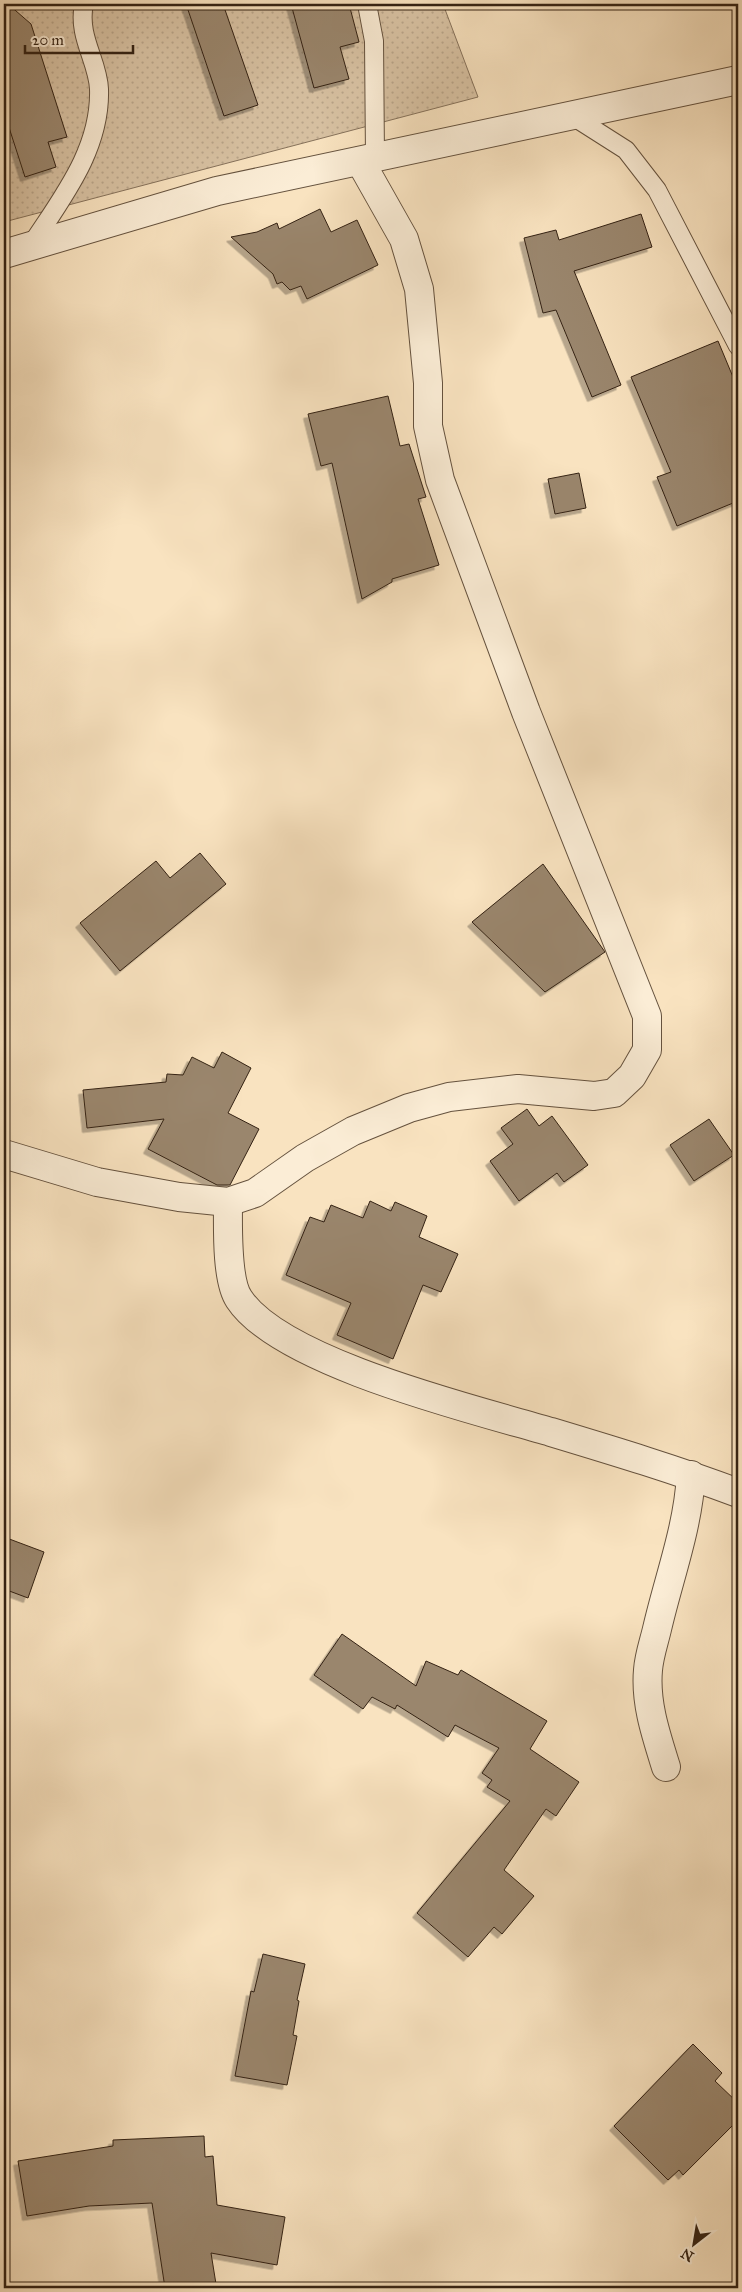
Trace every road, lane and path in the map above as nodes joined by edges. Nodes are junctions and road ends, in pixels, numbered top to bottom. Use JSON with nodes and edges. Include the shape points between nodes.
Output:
{"nodes":[{"id":1,"x":84,"y":4,"type":"edge"},
{"id":2,"x":367,"y":4,"type":"edge"},
{"id":3,"x":738,"y":80,"type":"edge"},
{"id":4,"x":571,"y":115,"type":"junction"},
{"id":5,"x":367,"y":159,"type":"junction"},
{"id":6,"x":30,"y":247,"type":"junction"},
{"id":7,"x":4,"y":254,"type":"edge"},
{"id":8,"x":738,"y":346,"type":"edge"},
{"id":9,"x":4,"y":1154,"type":"edge"},
{"id":10,"x":228,"y":1202,"type":"junction"},
{"id":11,"x":691,"y":1476,"type":"junction"},
{"id":12,"x":738,"y":1493,"type":"edge"},
{"id":13,"x":666,"y":1767,"type":"dead end"}],
"edges":[{"from":1,"to":6,"type":"lane","via":[[84,30],[99,89],[94,132],[80,170]]},
{"from":2,"to":5,"type":"lane","via":[[374,41]]},
{"from":3,"to":4,"type":"street"},
{"from":4,"to":5,"type":"street"},
{"from":4,"to":8,"type":"lane","via":[[626,150],[657,190]]},
{"from":5,"to":6,"type":"street","via":[[217,191]]},
{"from":5,"to":10,"type":"street","via":[[404,239],[419,289],[428,383],[428,426],[440,480],[526,712],[646,1016],[647,1050],[632,1076],[614,1093],[594,1096],[518,1089],[449,1097],[409,1108],[353,1131],[304,1158],[255,1193]]},
{"from":6,"to":7,"type":"street"},
{"from":9,"to":10,"type":"street","via":[[97,1182]]},
{"from":10,"to":11,"type":"street","via":[[232,1276],[238,1298],[258,1320],[274,1331],[321,1358],[420,1393]]},
{"from":11,"to":12,"type":"street"},
{"from":11,"to":13,"type":"street","via":[[682,1536],[648,1669],[651,1718]]}]}
